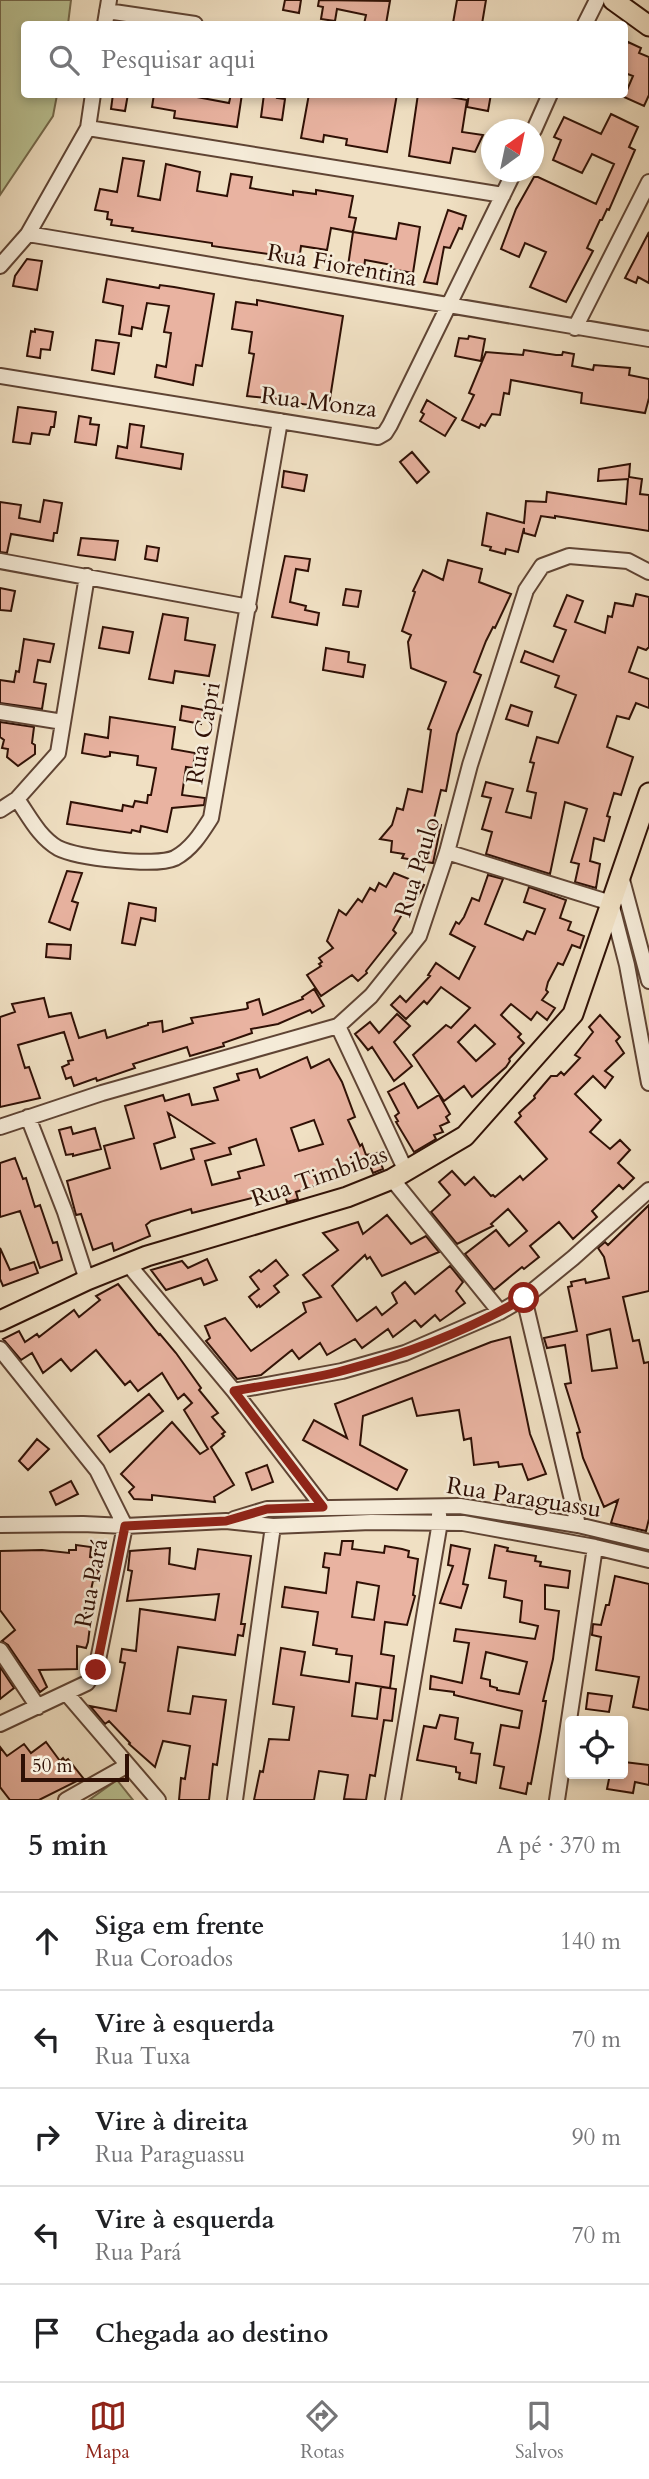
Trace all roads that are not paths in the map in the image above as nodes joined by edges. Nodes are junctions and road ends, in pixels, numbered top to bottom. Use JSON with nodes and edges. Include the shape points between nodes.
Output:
{"nodes":[{"id":1,"x":597,"y":0,"type":"edge"},
{"id":2,"x":613,"y":0,"type":"edge"},
{"id":3,"x":107,"y":12,"type":"edge"},
{"id":4,"x":173,"y":21,"type":"edge"},
{"id":5,"x":586,"y":21,"type":"edge"},
{"id":6,"x":649,"y":26,"type":"edge"},
{"id":7,"x":92,"y":98,"type":"edge"},
{"id":8,"x":548,"y":98,"type":"edge"},
{"id":9,"x":539,"y":119,"type":"edge"},
{"id":10,"x":88,"y":128,"type":"junction"},
{"id":11,"x":509,"y":182,"type":"edge"},
{"id":12,"x":649,"y":182,"type":"edge"},
{"id":13,"x":503,"y":195,"type":"junction"},
{"id":14,"x":28,"y":234,"type":"junction"},
{"id":15,"x":0,"y":266,"type":"edge"},
{"id":16,"x":449,"y":306,"type":"junction"},
{"id":17,"x":575,"y":328,"type":"junction"},
{"id":18,"x":649,"y":339,"type":"edge"},
{"id":19,"x":0,"y":376,"type":"edge"},
{"id":20,"x":280,"y":421,"type":"junction"},
{"id":21,"x":649,"y":558,"type":"edge"},
{"id":22,"x":0,"y":561,"type":"edge"},
{"id":23,"x":628,"y":561,"type":"junction"},
{"id":24,"x":649,"y":572,"type":"edge"},
{"id":25,"x":87,"y":576,"type":"junction"},
{"id":26,"x":249,"y":607,"type":"junction"},
{"id":27,"x":0,"y":712,"type":"edge"},
{"id":28,"x":63,"y":722,"type":"junction"},
{"id":29,"x":649,"y":793,"type":"edge"},
{"id":30,"x":17,"y":799,"type":"junction"},
{"id":31,"x":0,"y":810,"type":"edge"},
{"id":32,"x":447,"y":852,"type":"junction"},
{"id":33,"x":621,"y":876,"type":"junction"},
{"id":34,"x":611,"y":903,"type":"junction"},
{"id":35,"x":627,"y":965,"type":"junction"},
{"id":36,"x":648,"y":973,"type":"edge"},
{"id":37,"x":338,"y":1026,"type":"junction"},
{"id":38,"x":649,"y":1083,"type":"edge"},
{"id":39,"x":28,"y":1118,"type":"junction"},
{"id":40,"x":0,"y":1127,"type":"edge"},
{"id":41,"x":399,"y":1175,"type":"junction"},
{"id":42,"x":649,"y":1190,"type":"edge"},
{"id":43,"x":128,"y":1264,"type":"junction"},
{"id":44,"x":87,"y":1280,"type":"junction"},
{"id":45,"x":524,"y":1298,"type":"junction"},
{"id":46,"x":500,"y":1312,"type":"junction"},
{"id":47,"x":0,"y":1321,"type":"edge"},
{"id":48,"x":0,"y":1349,"type":"edge"},
{"id":49,"x":234,"y":1391,"type":"junction"},
{"id":50,"x":438,"y":1506,"type":"junction"},
{"id":51,"x":323,"y":1507,"type":"junction"},
{"id":52,"x":226,"y":1521,"type":"junction"},
{"id":53,"x":440,"y":1522,"type":"junction"},
{"id":54,"x":0,"y":1525,"type":"edge"},
{"id":55,"x":578,"y":1525,"type":"junction"},
{"id":56,"x":125,"y":1526,"type":"junction"},
{"id":57,"x":273,"y":1526,"type":"junction"},
{"id":58,"x":649,"y":1542,"type":"edge"},
{"id":59,"x":595,"y":1547,"type":"junction"},
{"id":60,"x":649,"y":1560,"type":"edge"},
{"id":61,"x":0,"y":1650,"type":"edge"},
{"id":62,"x":67,"y":1694,"type":"junction"},
{"id":63,"x":38,"y":1707,"type":"junction"},
{"id":64,"x":0,"y":1724,"type":"edge"},
{"id":65,"x":128,"y":1765,"type":"junction"},
{"id":66,"x":66,"y":1800,"type":"edge"},
{"id":67,"x":158,"y":1800,"type":"edge"},
{"id":68,"x":235,"y":1800,"type":"edge"},
{"id":69,"x":393,"y":1800,"type":"edge"},
{"id":70,"x":557,"y":1800,"type":"edge"}],
"edges":[{"from":1,"to":5,"type":"street"},
{"from":2,"to":6,"type":"main road"},
{"from":3,"to":4,"type":"street"},
{"from":7,"to":10,"type":"street"},
{"from":8,"to":9,"type":"street"},
{"from":10,"to":13,"type":"street"},
{"from":10,"to":14,"type":"street"},
{"from":11,"to":13,"type":"street","name":"Rua Monza"},
{"from":12,"to":17,"type":"street"},
{"from":13,"to":16,"type":"street","name":"Rua Monza"},
{"from":14,"to":15,"type":"street"},
{"from":14,"to":16,"type":"street","name":"Rua Fiorentina"},
{"from":16,"to":17,"type":"street","name":"Rua Fiorentina"},
{"from":16,"to":20,"type":"street","name":"Rua Monza","via":[[385,433],[378,437]]},
{"from":17,"to":18,"type":"street","name":"Rua Fiorentina"},
{"from":19,"to":20,"type":"street","name":"Rua Monza"},
{"from":20,"to":26,"type":"street","name":"Rua Capri"},
{"from":21,"to":23,"type":"street","name":"Rua Paulo"},
{"from":22,"to":25,"type":"street"},
{"from":23,"to":24,"type":"street","name":"Rua Paulo"},
{"from":23,"to":32,"type":"street","name":"Rua Paulo","via":[[569,556],[542,566],[526,590]]},
{"from":25,"to":26,"type":"street"},
{"from":25,"to":28,"type":"street"},
{"from":26,"to":30,"type":"street","name":"Rua Capri","via":[[211,818],[196,840],[175,858],[119,861],[59,848],[39,832]]},
{"from":27,"to":28,"type":"street"},
{"from":28,"to":30,"type":"street","via":[[55,759]]},
{"from":29,"to":33,"type":"main road","name":"Rua Timbibas"},
{"from":30,"to":31,"type":"street"},
{"from":32,"to":34,"type":"street"},
{"from":32,"to":37,"type":"street","name":"Rua Paulo","via":[[419,936],[371,996]]},
{"from":33,"to":34,"type":"main road","name":"Rua Timbibas"},
{"from":33,"to":36,"type":"street"},
{"from":34,"to":35,"type":"street"},
{"from":34,"to":41,"type":"main road","name":"Rua Timbibas","via":[[573,1014],[466,1136]]},
{"from":35,"to":36,"type":"street"},
{"from":35,"to":38,"type":"street"},
{"from":37,"to":39,"type":"street","name":"Rua Paulo"},
{"from":37,"to":41,"type":"street"},
{"from":39,"to":40,"type":"street","name":"Rua Paulo"},
{"from":39,"to":44,"type":"street"},
{"from":41,"to":43,"type":"main road","name":"Rua Timbibas","via":[[347,1197]]},
{"from":41,"to":46,"type":"street"},
{"from":42,"to":45,"type":"street"},
{"from":43,"to":44,"type":"main road","name":"Rua Timbibas"},
{"from":43,"to":49,"type":"street"},
{"from":44,"to":47,"type":"main road","name":"Rua Timbibas"},
{"from":45,"to":46,"type":"street"},
{"from":45,"to":55,"type":"street"},
{"from":46,"to":49,"type":"street","via":[[405,1353],[342,1371]]},
{"from":48,"to":56,"type":"street","name":"Rua Pará","via":[[97,1470]]},
{"from":49,"to":51,"type":"street"},
{"from":50,"to":51,"type":"street","name":"Rua Paraguassu"},
{"from":50,"to":53,"type":"street"},
{"from":50,"to":55,"type":"street","name":"Rua Paraguassu"},
{"from":51,"to":52,"type":"street","name":"Rua Paraguassu","via":[[267,1509]]},
{"from":52,"to":56,"type":"street","name":"Rua Paraguassu"},
{"from":52,"to":57,"type":"street","name":"Rua Paraguassu"},
{"from":53,"to":57,"type":"street","name":"Rua Paraguassu"},
{"from":53,"to":59,"type":"street","name":"Rua Paraguassu"},
{"from":53,"to":69,"type":"street"},
{"from":54,"to":56,"type":"street","name":"Rua Paraguassu"},
{"from":55,"to":58,"type":"street","name":"Rua Paraguassu"},
{"from":56,"to":62,"type":"street","name":"Rua Pará","via":[[96,1670],[87,1683]]},
{"from":57,"to":68,"type":"street"},
{"from":59,"to":60,"type":"street","name":"Rua Paraguassu"},
{"from":59,"to":70,"type":"street"},
{"from":61,"to":63,"type":"street"},
{"from":62,"to":63,"type":"street","name":"Rua Pará"},
{"from":62,"to":65,"type":"street"},
{"from":63,"to":64,"type":"street","name":"Rua Pará"},
{"from":65,"to":66,"type":"street"},
{"from":65,"to":67,"type":"street"}]}
